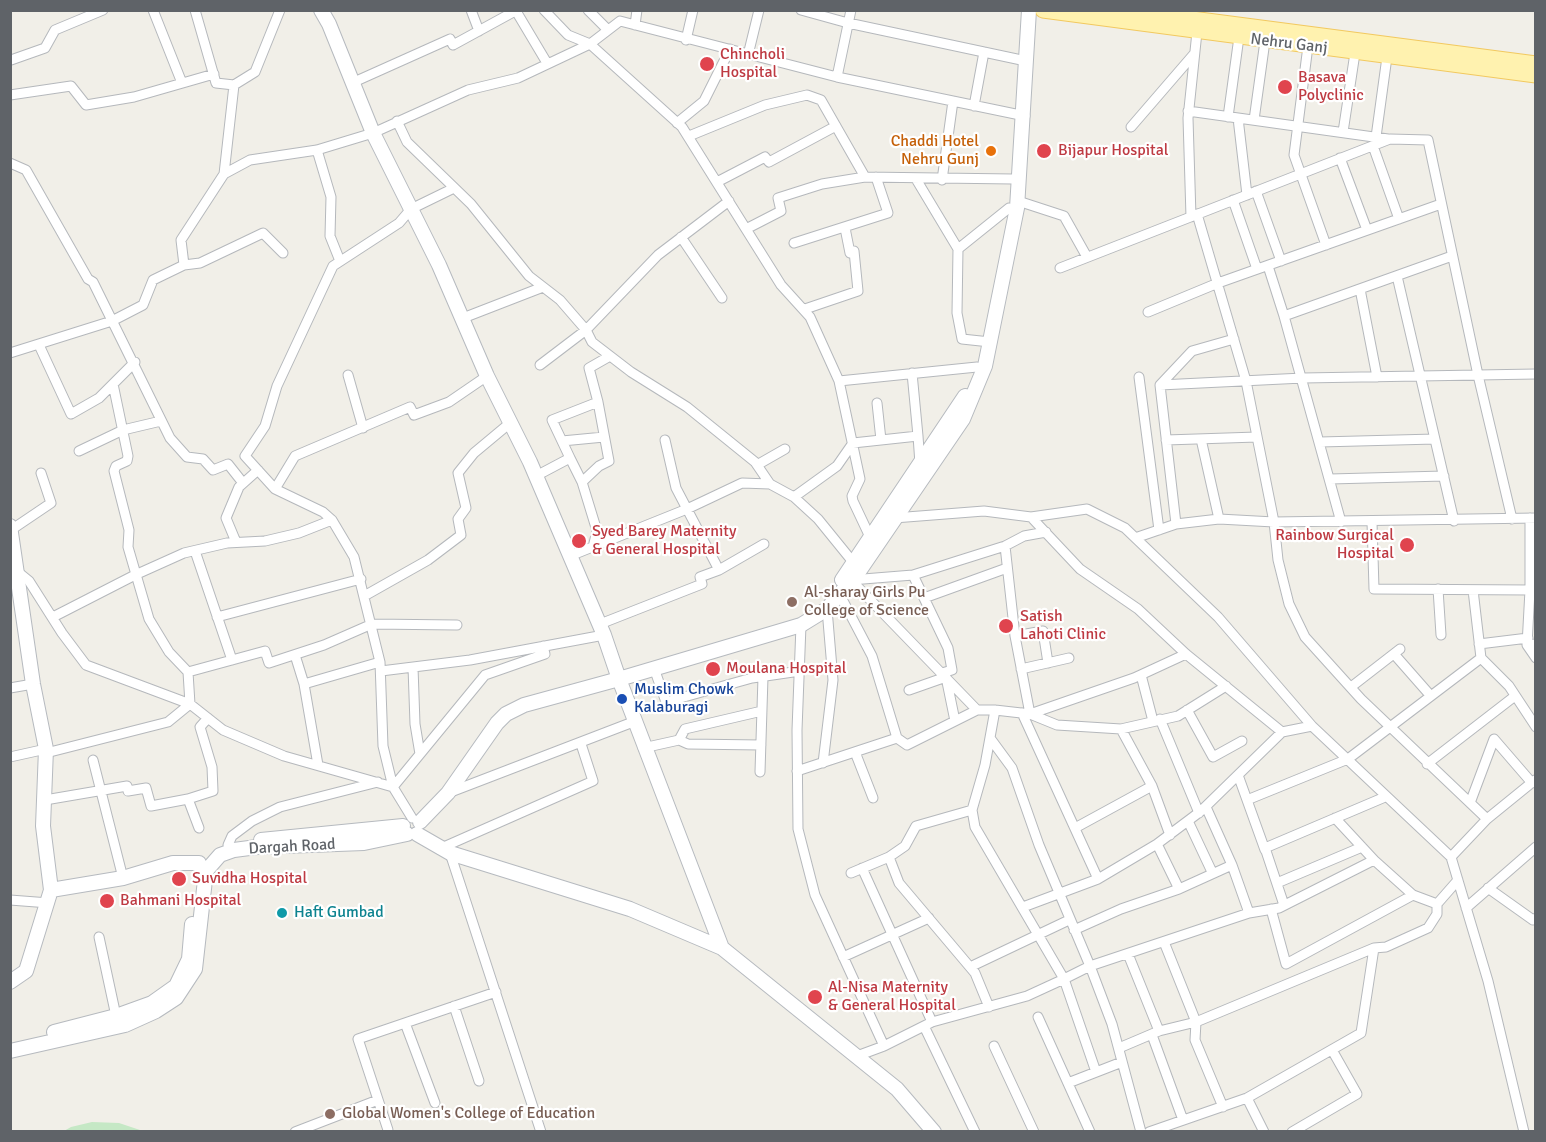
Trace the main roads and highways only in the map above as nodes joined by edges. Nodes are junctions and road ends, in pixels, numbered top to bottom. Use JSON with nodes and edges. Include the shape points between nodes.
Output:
{"nodes":[{"id":1,"x":321,"y":10,"type":"edge"},
{"id":2,"x":1022,"y":10,"type":"edge"},
{"id":3,"x":1029,"y":10,"type":"edge"},
{"id":4,"x":1043,"y":10,"type":"edge"},
{"id":5,"x":1123,"y":10,"type":"edge"},
{"id":6,"x":1173,"y":14,"type":"edge"},
{"id":7,"x":1022,"y":60,"type":"junction"},
{"id":8,"x":1536,"y":64,"type":"edge"},
{"id":9,"x":1536,"y":75,"type":"edge"},
{"id":10,"x":1021,"y":115,"type":"junction"},
{"id":11,"x":1013,"y":205,"type":"junction"},
{"id":12,"x":986,"y":342,"type":"junction"},
{"id":13,"x":11,"y":528,"type":"edge"},
{"id":14,"x":855,"y":571,"type":"junction"},
{"id":15,"x":16,"y":578,"type":"edge"},
{"id":16,"x":634,"y":674,"type":"junction"},
{"id":17,"x":619,"y":679,"type":"junction"},
{"id":18,"x":412,"y":827,"type":"junction"},
{"id":19,"x":199,"y":863,"type":"junction"},
{"id":20,"x":50,"y":896,"type":"junction"},
{"id":21,"x":722,"y":948,"type":"junction"},
{"id":22,"x":10,"y":982,"type":"edge"},
{"id":23,"x":10,"y":1042,"type":"edge"},
{"id":24,"x":10,"y":1051,"type":"edge"},
{"id":25,"x":934,"y":1131,"type":"edge"}],
"edges":[{"from":1,"to":17,"type":"main road","via":[[374,133],[536,476]]},
{"from":2,"to":7,"type":"main road"},
{"from":3,"to":7,"type":"main road"},
{"from":4,"to":9,"type":"main road","name":"Nehru Ganj"},
{"from":5,"to":6,"type":"main road","name":"Nehru Ganj"},
{"from":6,"to":8,"type":"main road","name":"Nehru Ganj"},
{"from":7,"to":10,"type":"main road"},
{"from":10,"to":11,"type":"main road"},
{"from":10,"to":11,"type":"main road"},
{"from":11,"to":12,"type":"main road"},
{"from":12,"to":14,"type":"main road","via":[[961,405],[870,537]]},
{"from":12,"to":14,"type":"main road","via":[[979,386],[963,419]]},
{"from":13,"to":15,"type":"main road"},
{"from":14,"to":16,"type":"main road","via":[[809,610],[790,619],[644,666]]},
{"from":14,"to":16,"type":"main road","via":[[827,609],[801,625],[655,671]]},
{"from":15,"to":20,"type":"main road","via":[[46,751],[43,826]]},
{"from":16,"to":17,"type":"main road"},
{"from":17,"to":18,"type":"main road","via":[[524,705],[506,714],[448,793]]},
{"from":17,"to":21,"type":"main road"},
{"from":18,"to":19,"type":"main road","name":"Dargah Road","via":[[228,845],[207,854]]},
{"from":18,"to":21,"type":"main road","via":[[445,851],[630,909]]},
{"from":18,"to":24,"type":"main road","name":"Dargah Road","via":[[364,843],[257,847],[220,855],[206,871],[195,969],[176,998],[125,1025]]},
{"from":19,"to":20,"type":"main road","via":[[173,863]]},
{"from":19,"to":23,"type":"main road","via":[[189,959],[176,986],[152,1003],[116,1016]]},
{"from":20,"to":22,"type":"main road","via":[[26,971]]},
{"from":21,"to":25,"type":"main road","via":[[897,1089]]}]}
